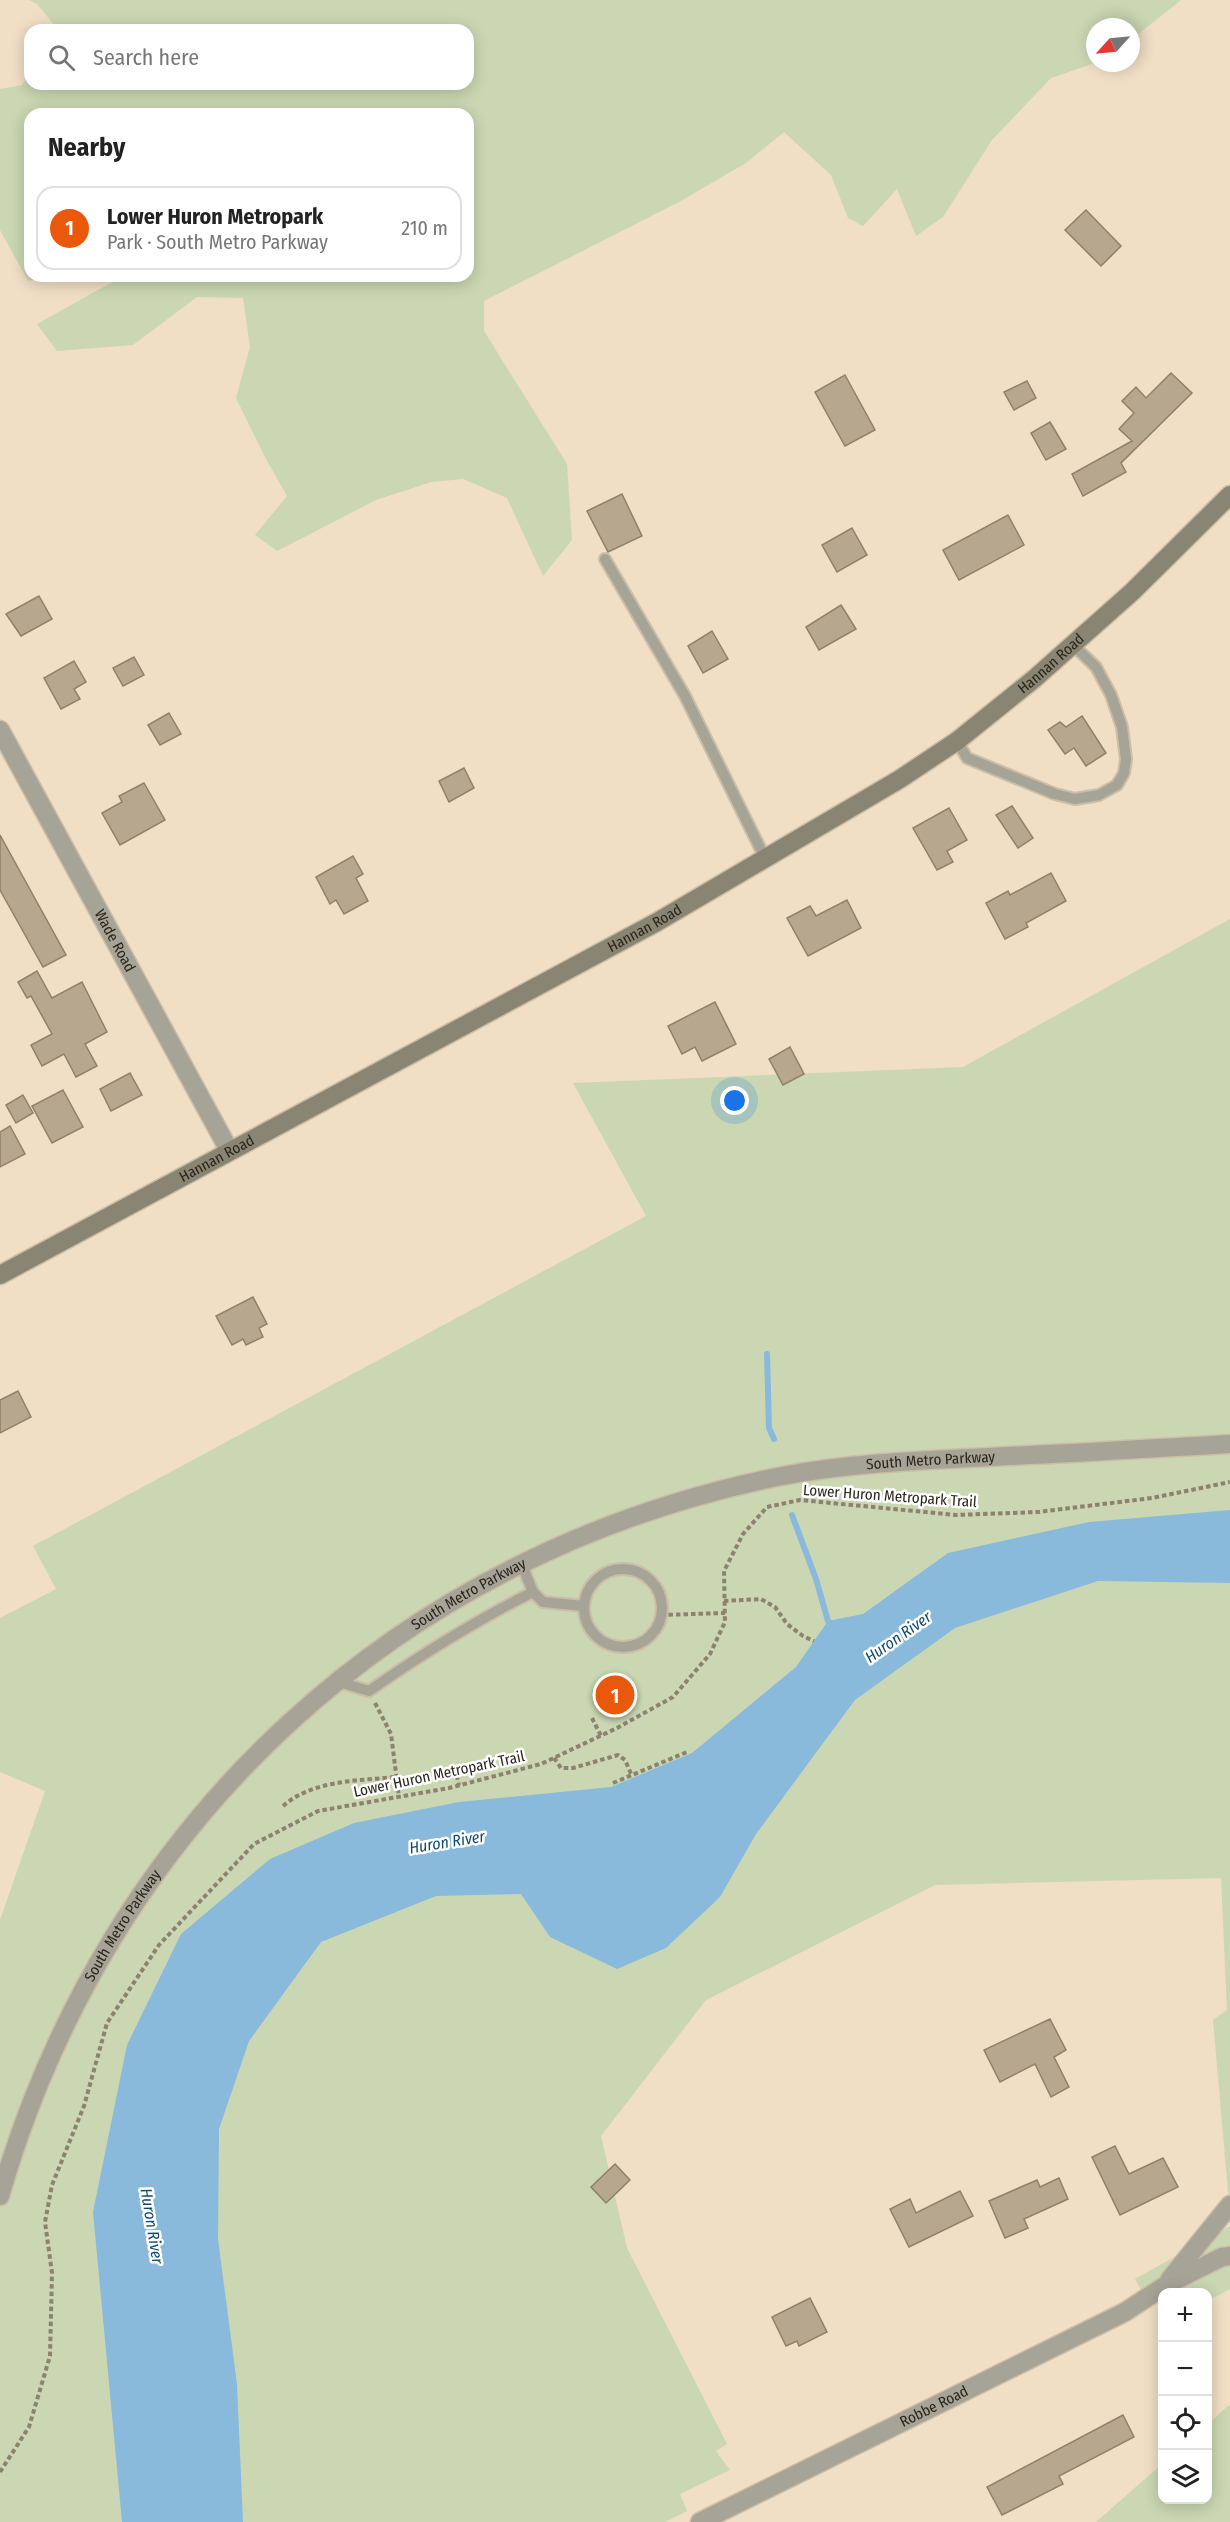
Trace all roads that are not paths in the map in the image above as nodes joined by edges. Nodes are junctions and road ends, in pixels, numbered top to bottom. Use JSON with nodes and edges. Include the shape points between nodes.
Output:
{"nodes":[{"id":1,"x":1230,"y":495,"type":"edge"},
{"id":2,"x":605,"y":559,"type":"dead end"},
{"id":3,"x":1073,"y":645,"type":"junction"},
{"id":4,"x":0,"y":730,"type":"edge"},
{"id":5,"x":957,"y":741,"type":"junction"},
{"id":6,"x":766,"y":860,"type":"junction"},
{"id":7,"x":229,"y":1150,"type":"junction"},
{"id":8,"x":0,"y":1275,"type":"edge"},
{"id":9,"x":1230,"y":1444,"type":"edge"},
{"id":10,"x":521,"y":1563,"type":"junction"},
{"id":11,"x":533,"y":1592,"type":"junction"},
{"id":12,"x":584,"y":1606,"type":"junction"},
{"id":13,"x":336,"y":1682,"type":"junction"},
{"id":14,"x":0,"y":2196,"type":"edge"},
{"id":15,"x":1230,"y":2205,"type":"edge"},
{"id":16,"x":1230,"y":2256,"type":"edge"},
{"id":17,"x":1166,"y":2285,"type":"junction"},
{"id":18,"x":700,"y":2522,"type":"edge"}],
"edges":[{"from":1,"to":3,"type":"street","name":"Hannan Road"},
{"from":2,"to":6,"type":"lane","via":[[685,696]]},
{"from":3,"to":5,"type":"street","name":"Hannan Road"},
{"from":3,"to":5,"type":"lane","via":[[1096,667],[1122,727],[1126,759],[1117,785],[1099,795],[1076,799],[1055,794],[967,758]]},
{"from":4,"to":7,"type":"street","name":"Wade Road"},
{"from":5,"to":6,"type":"street","name":"Hannan Road"},
{"from":6,"to":7,"type":"street","name":"Hannan Road"},
{"from":7,"to":8,"type":"street","name":"Hannan Road"},
{"from":9,"to":10,"type":"street","name":"South Metro Parkway","via":[[892,1463],[783,1476],[646,1512]]},
{"from":10,"to":11,"type":"lane"},
{"from":10,"to":13,"type":"street","name":"South Metro Parkway","via":[[427,1617]]},
{"from":11,"to":12,"type":"lane","via":[[543,1602]]},
{"from":11,"to":13,"type":"lane","via":[[423,1653],[369,1691]]},
{"from":12,"to":12,"type":"lane","via":[[590,1586],[599,1576],[625,1569],[638,1572],[657,1588],[661,1615],[652,1635],[631,1647],[619,1648],[595,1637],[587,1626]]},
{"from":13,"to":14,"type":"street","name":"South Metro Parkway","via":[[236,1775],[189,1829],[132,1906],[86,1982],[55,2048],[26,2115]]},
{"from":15,"to":17,"type":"street","name":"Robbe Road"},
{"from":16,"to":17,"type":"street","name":"Robbe Road"},
{"from":17,"to":18,"type":"street","name":"Robbe Road","via":[[1125,2312]]}]}
